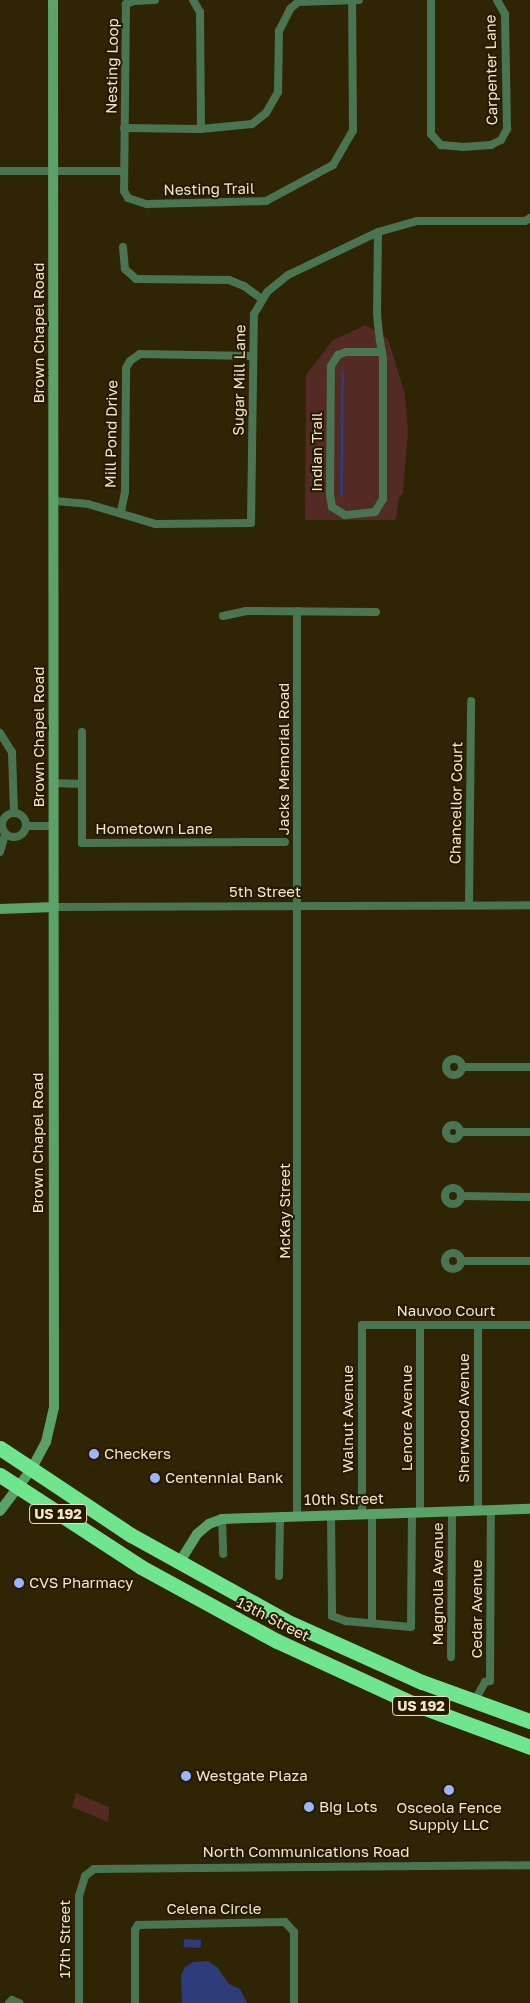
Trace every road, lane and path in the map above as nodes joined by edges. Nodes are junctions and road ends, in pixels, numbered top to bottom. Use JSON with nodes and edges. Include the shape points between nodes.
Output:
{"nodes":[{"id":1,"x":53,"y":0,"type":"edge"},
{"id":2,"x":155,"y":0,"type":"edge"},
{"id":3,"x":193,"y":0,"type":"edge"},
{"id":4,"x":352,"y":0,"type":"edge"},
{"id":5,"x":359,"y":0,"type":"edge"},
{"id":6,"x":431,"y":0,"type":"edge"},
{"id":7,"x":498,"y":0,"type":"edge"},
{"id":8,"x":124,"y":128,"type":"junction"},
{"id":9,"x":201,"y":129,"type":"junction"},
{"id":10,"x":0,"y":171,"type":"edge"},
{"id":11,"x":53,"y":171,"type":"junction"},
{"id":12,"x":124,"y":171,"type":"junction"},
{"id":13,"x":530,"y":218,"type":"edge"},
{"id":14,"x":378,"y":232,"type":"junction"},
{"id":15,"x":123,"y":247,"type":"dead end"},
{"id":16,"x":262,"y":299,"type":"junction"},
{"id":17,"x":382,"y":352,"type":"junction"},
{"id":18,"x":253,"y":356,"type":"junction"},
{"id":19,"x":55,"y":501,"type":"junction"},
{"id":20,"x":121,"y":512,"type":"junction"},
{"id":21,"x":297,"y":611,"type":"junction"},
{"id":22,"x":376,"y":612,"type":"dead end"},
{"id":23,"x":223,"y":616,"type":"dead end"},
{"id":24,"x":471,"y":701,"type":"dead end"},
{"id":25,"x":82,"y":732,"type":"dead end"},
{"id":26,"x":0,"y":734,"type":"edge"},
{"id":27,"x":53,"y":784,"type":"junction"},
{"id":28,"x":82,"y":784,"type":"junction"},
{"id":29,"x":14,"y":813,"type":"junction"},
{"id":30,"x":26,"y":826,"type":"junction"},
{"id":31,"x":53,"y":826,"type":"junction"},
{"id":32,"x":4,"y":834,"type":"junction"},
{"id":33,"x":285,"y":842,"type":"dead end"},
{"id":34,"x":0,"y":852,"type":"edge"},
{"id":35,"x":469,"y":905,"type":"junction"},
{"id":36,"x":530,"y":905,"type":"edge"},
{"id":37,"x":54,"y":907,"type":"junction"},
{"id":38,"x":299,"y":907,"type":"junction"},
{"id":39,"x":0,"y":910,"type":"edge"},
{"id":40,"x":463,"y":1067,"type":"dead end"},
{"id":41,"x":530,"y":1067,"type":"edge"},
{"id":42,"x":462,"y":1132,"type":"dead end"},
{"id":43,"x":530,"y":1132,"type":"edge"},
{"id":44,"x":461,"y":1196,"type":"dead end"},
{"id":45,"x":530,"y":1197,"type":"edge"},
{"id":46,"x":461,"y":1261,"type":"dead end"},
{"id":47,"x":530,"y":1261,"type":"edge"},
{"id":48,"x":362,"y":1325,"type":"joint"},
{"id":49,"x":420,"y":1325,"type":"junction"},
{"id":50,"x":530,"y":1325,"type":"edge"},
{"id":51,"x":478,"y":1326,"type":"junction"},
{"id":52,"x":0,"y":1448,"type":"edge"},
{"id":53,"x":31,"y":1470,"type":"junction"},
{"id":54,"x":0,"y":1475,"type":"edge"},
{"id":55,"x":18,"y":1488,"type":"junction"},
{"id":56,"x":530,"y":1509,"type":"edge"},
{"id":57,"x":478,"y":1510,"type":"junction"},
{"id":58,"x":491,"y":1510,"type":"junction"},
{"id":59,"x":0,"y":1511,"type":"edge"},
{"id":60,"x":452,"y":1511,"type":"junction"},
{"id":61,"x":416,"y":1512,"type":"junction"},
{"id":62,"x":367,"y":1513,"type":"junction"},
{"id":63,"x":297,"y":1515,"type":"junction"},
{"id":64,"x":331,"y":1515,"type":"junction"},
{"id":65,"x":280,"y":1516,"type":"junction"},
{"id":66,"x":222,"y":1519,"type":"junction"},
{"id":67,"x":223,"y":1554,"type":"dead end"},
{"id":68,"x":179,"y":1564,"type":"junction"},
{"id":69,"x":280,"y":1576,"type":"dead end"},
{"id":70,"x":372,"y":1622,"type":"junction"},
{"id":71,"x":451,"y":1657,"type":"dead end"},
{"id":72,"x":474,"y":1702,"type":"junction"},
{"id":73,"x":466,"y":1724,"type":"junction"},
{"id":74,"x":528,"y":1730,"type":"edge"},
{"id":75,"x":530,"y":1865,"type":"edge"},
{"id":76,"x":85,"y":1876,"type":"joint"},
{"id":77,"x":9,"y":2003,"type":"edge"},
{"id":78,"x":19,"y":2003,"type":"edge"},
{"id":79,"x":79,"y":2003,"type":"edge"},
{"id":80,"x":134,"y":2003,"type":"edge"},
{"id":81,"x":294,"y":2003,"type":"edge"}],
"edges":[{"from":1,"to":11,"type":"street","name":"Brown Chapel Road"},
{"from":2,"to":8,"type":"street","name":"Nesting Loop","via":[[134,0],[126,4]]},
{"from":3,"to":9,"type":"street","via":[[200,12]]},
{"from":4,"to":5,"type":"street"},
{"from":4,"to":9,"type":"street","via":[[298,2],[290,9],[279,31],[278,92],[266,113],[245,126]]},
{"from":4,"to":12,"type":"street","name":"Nesting Trail","via":[[353,131],[332,165],[266,201],[245,203],[133,202],[124,191]]},
{"from":6,"to":7,"type":"street","name":"Carpenter Lane","via":[[431,134],[441,145],[462,147],[491,145],[502,140],[507,130],[505,14]]},
{"from":8,"to":9,"type":"street"},
{"from":8,"to":12,"type":"street","name":"Nesting Trail"},
{"from":10,"to":11,"type":"street"},
{"from":11,"to":12,"type":"street"},
{"from":11,"to":19,"type":"street","name":"Brown Chapel Road"},
{"from":13,"to":14,"type":"street","name":"Sugar Mill Lane","via":[[525,221],[417,221]]},
{"from":14,"to":16,"type":"street","name":"Sugar Mill Lane","via":[[288,275]]},
{"from":14,"to":17,"type":"street","name":"Indian Trail","via":[[377,312]]},
{"from":15,"to":16,"type":"street","via":[[125,269],[136,279],[229,280]]},
{"from":16,"to":18,"type":"street","name":"Sugar Mill Lane","via":[[254,314]]},
{"from":17,"to":17,"type":"street","name":"Indian Trail","via":[[383,499],[375,512],[345,515],[332,507],[330,495],[331,366],[338,355],[346,352]]},
{"from":18,"to":20,"type":"street","name":"Mill Pond Drive","via":[[140,354],[130,361],[126,368],[125,492]]},
{"from":18,"to":20,"type":"street","name":"Sugar Mill Lane","via":[[252,523],[156,524]]},
{"from":19,"to":20,"type":"street","name":"Sugar Mill Lane"},
{"from":19,"to":27,"type":"street","name":"Brown Chapel Road"},
{"from":21,"to":22,"type":"street"},
{"from":21,"to":23,"type":"street","via":[[236,612]]},
{"from":21,"to":38,"type":"street","name":"Jacks Memorial Road"},
{"from":24,"to":35,"type":"street","name":"Chancellor Court"},
{"from":25,"to":28,"type":"street","name":"Hometown Lane"},
{"from":26,"to":29,"type":"street","via":[[12,752]]},
{"from":27,"to":28,"type":"street"},
{"from":27,"to":31,"type":"street","name":"Brown Chapel Road"},
{"from":28,"to":33,"type":"street","name":"Hometown Lane","via":[[82,843]]},
{"from":29,"to":30,"type":"street","via":[[23,817]]},
{"from":29,"to":32,"type":"street","via":[[3,819],[1,827]]},
{"from":30,"to":31,"type":"street"},
{"from":30,"to":32,"type":"street","via":[[17,837]]},
{"from":31,"to":37,"type":"street","name":"Brown Chapel Road"},
{"from":32,"to":34,"type":"street"},
{"from":35,"to":36,"type":"street","name":"5th Street"},
{"from":35,"to":38,"type":"street","name":"5th Street"},
{"from":37,"to":38,"type":"street","name":"5th Street"},
{"from":37,"to":39,"type":"street","name":"5th Street"},
{"from":37,"to":53,"type":"street","name":"Brown Chapel Road","via":[[54,1407],[46,1442]]},
{"from":38,"to":63,"type":"street","name":"McKay Street"},
{"from":40,"to":41,"type":"street"},
{"from":42,"to":43,"type":"street"},
{"from":44,"to":45,"type":"street"},
{"from":46,"to":47,"type":"street"},
{"from":48,"to":49,"type":"street","name":"Nauvoo Court"},
{"from":48,"to":62,"type":"street","name":"Walnut Avenue"},
{"from":49,"to":51,"type":"street","name":"Nauvoo Court"},
{"from":49,"to":61,"type":"street","name":"Lenore Avenue"},
{"from":50,"to":51,"type":"street","name":"Nauvoo Court"},
{"from":51,"to":57,"type":"street","name":"Sherwood Avenue"},
{"from":52,"to":53,"type":"highway","number":"US 192"},
{"from":53,"to":55,"type":"street","name":"Brown Chapel Road"},
{"from":53,"to":68,"type":"highway","name":"13th Street","number":"US 192"},
{"from":54,"to":55,"type":"highway","number":"US 192"},
{"from":55,"to":59,"type":"street","name":"Brown Chapel Road"},
{"from":55,"to":73,"type":"highway","name":"13th Street","number":"US 192","via":[[134,1562],[250,1627],[362,1681]]},
{"from":56,"to":58,"type":"street","name":"10th Street"},
{"from":57,"to":58,"type":"street","name":"10th Street"},
{"from":57,"to":60,"type":"street","name":"10th Street"},
{"from":58,"to":72,"type":"street","name":"Cedar Avenue","via":[[490,1680],[485,1682]]},
{"from":60,"to":61,"type":"street","name":"10th Street"},
{"from":60,"to":71,"type":"street","name":"Magnolia Avenue"},
{"from":61,"to":62,"type":"street","name":"10th Street"},
{"from":61,"to":70,"type":"street","name":"Lenore Avenue","via":[[411,1627]]},
{"from":62,"to":64,"type":"street","name":"10th Street"},
{"from":62,"to":70,"type":"street","name":"Walnut Avenue"},
{"from":63,"to":64,"type":"street","name":"10th Street"},
{"from":63,"to":65,"type":"street","name":"10th Street"},
{"from":64,"to":70,"type":"street","via":[[332,1616],[346,1621]]},
{"from":65,"to":66,"type":"street","name":"10th Street"},
{"from":65,"to":69,"type":"street"},
{"from":66,"to":67,"type":"street"},
{"from":66,"to":68,"type":"street","name":"10th Street","via":[[197,1534]]},
{"from":68,"to":72,"type":"highway","name":"13th Street","number":"US 192","via":[[323,1639]]},
{"from":72,"to":74,"type":"highway","name":"13th Street","number":"US 192"},
{"from":73,"to":74,"type":"highway","name":"13th Street","number":"US 192"},
{"from":73,"to":74,"type":"highway","via":[[482,1722],[510,1730]]},
{"from":75,"to":76,"type":"street","name":"North Communications Road","via":[[104,1866]]},
{"from":76,"to":79,"type":"street","name":"17th Street","via":[[79,1896]]},
{"from":77,"to":78,"type":"street","via":[[12,2000]]},
{"from":80,"to":81,"type":"street","name":"Celena Circle","via":[[135,1930],[138,1925],[286,1922],[294,1932]]}]}
